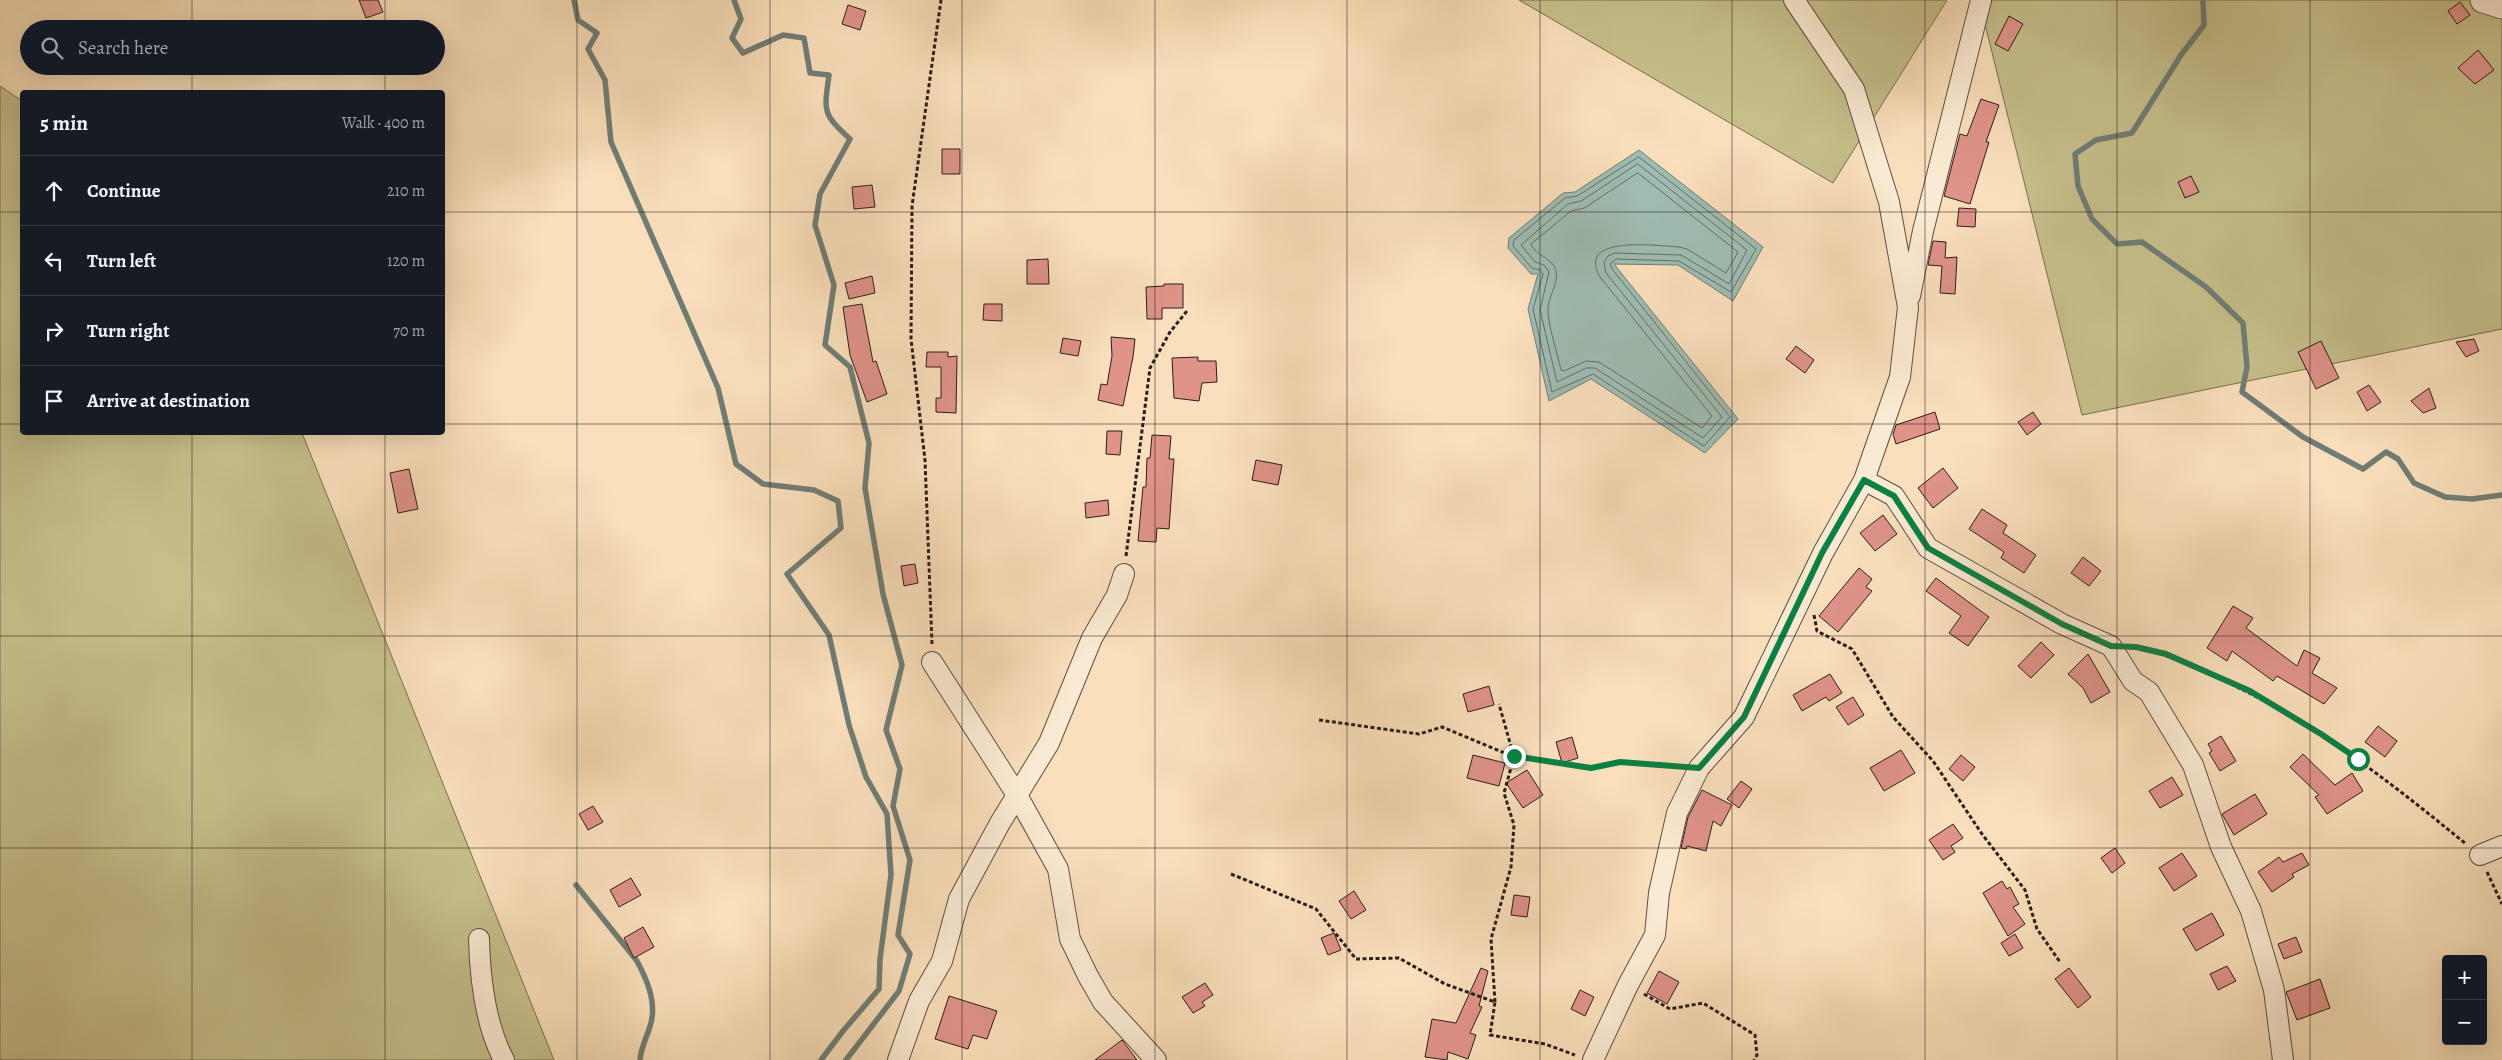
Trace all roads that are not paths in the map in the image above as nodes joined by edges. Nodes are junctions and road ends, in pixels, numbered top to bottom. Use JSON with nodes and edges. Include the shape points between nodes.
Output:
{"nodes":[{"id":1,"x":1794,"y":0,"type":"edge"},
{"id":2,"x":1981,"y":0,"type":"edge"},
{"id":3,"x":2483,"y":0,"type":"edge"},
{"id":4,"x":2502,"y":6,"type":"edge"},
{"id":5,"x":1908,"y":307,"type":"junction"},
{"id":6,"x":1864,"y":480,"type":"junction"},
{"id":7,"x":1124,"y":574,"type":"road end"},
{"id":8,"x":932,"y":662,"type":"road end"},
{"id":9,"x":1017,"y":795,"type":"junction"},
{"id":10,"x":2502,"y":846,"type":"edge"},
{"id":11,"x":2480,"y":855,"type":"road end"},
{"id":12,"x":479,"y":939,"type":"dead end"},
{"id":13,"x":1587,"y":1058,"type":"edge"},
{"id":14,"x":504,"y":1060,"type":"edge"},
{"id":15,"x":898,"y":1060,"type":"edge"},
{"id":16,"x":1156,"y":1060,"type":"edge"},
{"id":17,"x":2283,"y":1060,"type":"edge"}],
"edges":[{"from":1,"to":5,"type":"street","via":[[1854,89],[1889,202]]},
{"from":2,"to":5,"type":"street","via":[[1923,231]]},
{"from":3,"to":4,"type":"street"},
{"from":5,"to":6,"type":"street","via":[[1900,376]]},
{"from":6,"to":13,"type":"street","via":[[1822,553],[1744,717],[1699,768],[1677,813],[1659,893],[1655,934]]},
{"from":6,"to":17,"type":"street","via":[[1894,496],[1928,548],[2062,624],[2111,646],[2133,681],[2149,692],[2193,765],[2221,848],[2251,911],[2274,990]]},
{"from":7,"to":9,"type":"street","via":[[1117,595],[1092,638],[1049,743]]},
{"from":8,"to":9,"type":"street"},
{"from":9,"to":15,"type":"street","via":[[959,899],[942,961],[918,1001]]},
{"from":9,"to":16,"type":"street","via":[[1058,869],[1070,939],[1088,976],[1103,1002]]},
{"from":10,"to":11,"type":"street"},
{"from":12,"to":14,"type":"street","via":[[479,974],[497,1046]]}]}
